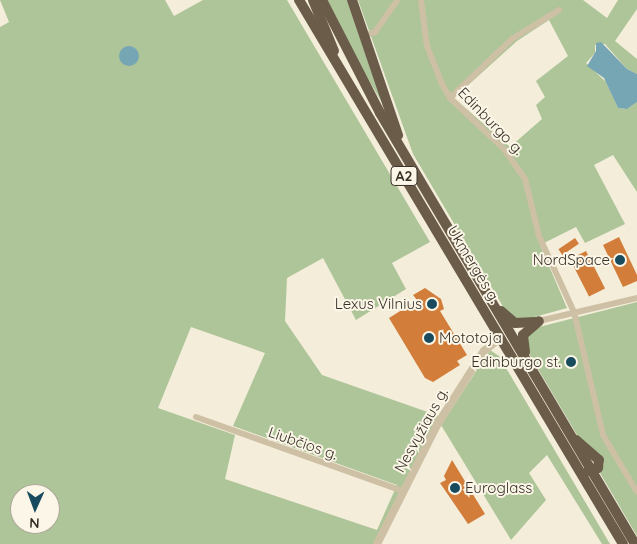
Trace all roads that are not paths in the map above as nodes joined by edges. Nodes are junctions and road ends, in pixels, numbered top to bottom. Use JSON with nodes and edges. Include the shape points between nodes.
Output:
{"nodes":[{"id":1,"x":298,"y":0,"type":"edge"},
{"id":2,"x":313,"y":0,"type":"edge"},
{"id":3,"x":322,"y":0,"type":"edge"},
{"id":4,"x":352,"y":0,"type":"edge"},
{"id":5,"x":397,"y":0,"type":"edge"},
{"id":6,"x":421,"y":0,"type":"edge"},
{"id":7,"x":559,"y":10,"type":"dead end"},
{"id":8,"x":364,"y":36,"type":"junction"},
{"id":9,"x":351,"y":91,"type":"junction"},
{"id":10,"x":450,"y":98,"type":"junction"},
{"id":11,"x":406,"y":157,"type":"junction"},
{"id":12,"x":637,"y":298,"type":"edge"},
{"id":13,"x":492,"y":302,"type":"junction"},
{"id":14,"x":574,"y":312,"type":"junction"},
{"id":15,"x":539,"y":321,"type":"junction"},
{"id":16,"x":500,"y":337,"type":"junction"},
{"id":17,"x":532,"y":370,"type":"junction"},
{"id":18,"x":196,"y":417,"type":"dead end"},
{"id":19,"x":567,"y":450,"type":"junction"},
{"id":20,"x":592,"y":471,"type":"junction"},
{"id":21,"x":404,"y":491,"type":"junction"},
{"id":22,"x":637,"y":492,"type":"edge"},
{"id":23,"x":377,"y":544,"type":"edge"},
{"id":24,"x":623,"y":544,"type":"edge"},
{"id":25,"x":635,"y":544,"type":"edge"}],
"edges":[{"from":1,"to":9,"type":"highway","name":"Ukmergės g.","number":"A2"},
{"from":2,"to":9,"type":"highway"},
{"from":3,"to":11,"type":"highway","via":[[345,52]]},
{"from":4,"to":8,"type":"highway","number":"A2"},
{"from":5,"to":8,"type":"street","via":[[375,32]]},
{"from":6,"to":10,"type":"street","name":"Edinburgo g.","via":[[427,46]]},
{"from":7,"to":10,"type":"street","via":[[512,39]]},
{"from":8,"to":11,"type":"highway","number":"A2"},
{"from":9,"to":16,"type":"highway","name":"Ukmergės g.","number":"A2"},
{"from":10,"to":14,"type":"street","name":"Edinburgo g.","via":[[504,149],[525,179],[540,236]]},
{"from":11,"to":13,"type":"highway","name":"Ukmergės g.","number":"A2"},
{"from":12,"to":14,"type":"street"},
{"from":13,"to":15,"type":"highway","via":[[515,323]]},
{"from":13,"to":17,"type":"highway","name":"Ukmergės g.","number":"A2"},
{"from":14,"to":15,"type":"street"},
{"from":14,"to":22,"type":"street","name":"Edinburgo g.","via":[[603,435]]},
{"from":15,"to":17,"type":"highway","via":[[522,338]]},
{"from":16,"to":19,"type":"highway","name":"Ukmergės g.","number":"A2"},
{"from":16,"to":21,"type":"street","name":"Nesvyžiaus g.","via":[[484,351],[442,416]]},
{"from":17,"to":20,"type":"highway","name":"Ukmergės g.","number":"A2","via":[[570,434],[598,460],[598,468]]},
{"from":18,"to":21,"type":"street","name":"Liubčios g."},
{"from":19,"to":20,"type":"highway","via":[[586,471]]},
{"from":19,"to":24,"type":"highway","name":"Ukmergės g.","number":"A2"},
{"from":20,"to":25,"type":"highway"},
{"from":21,"to":23,"type":"street","name":"Nesvyžiaus g."}]}
